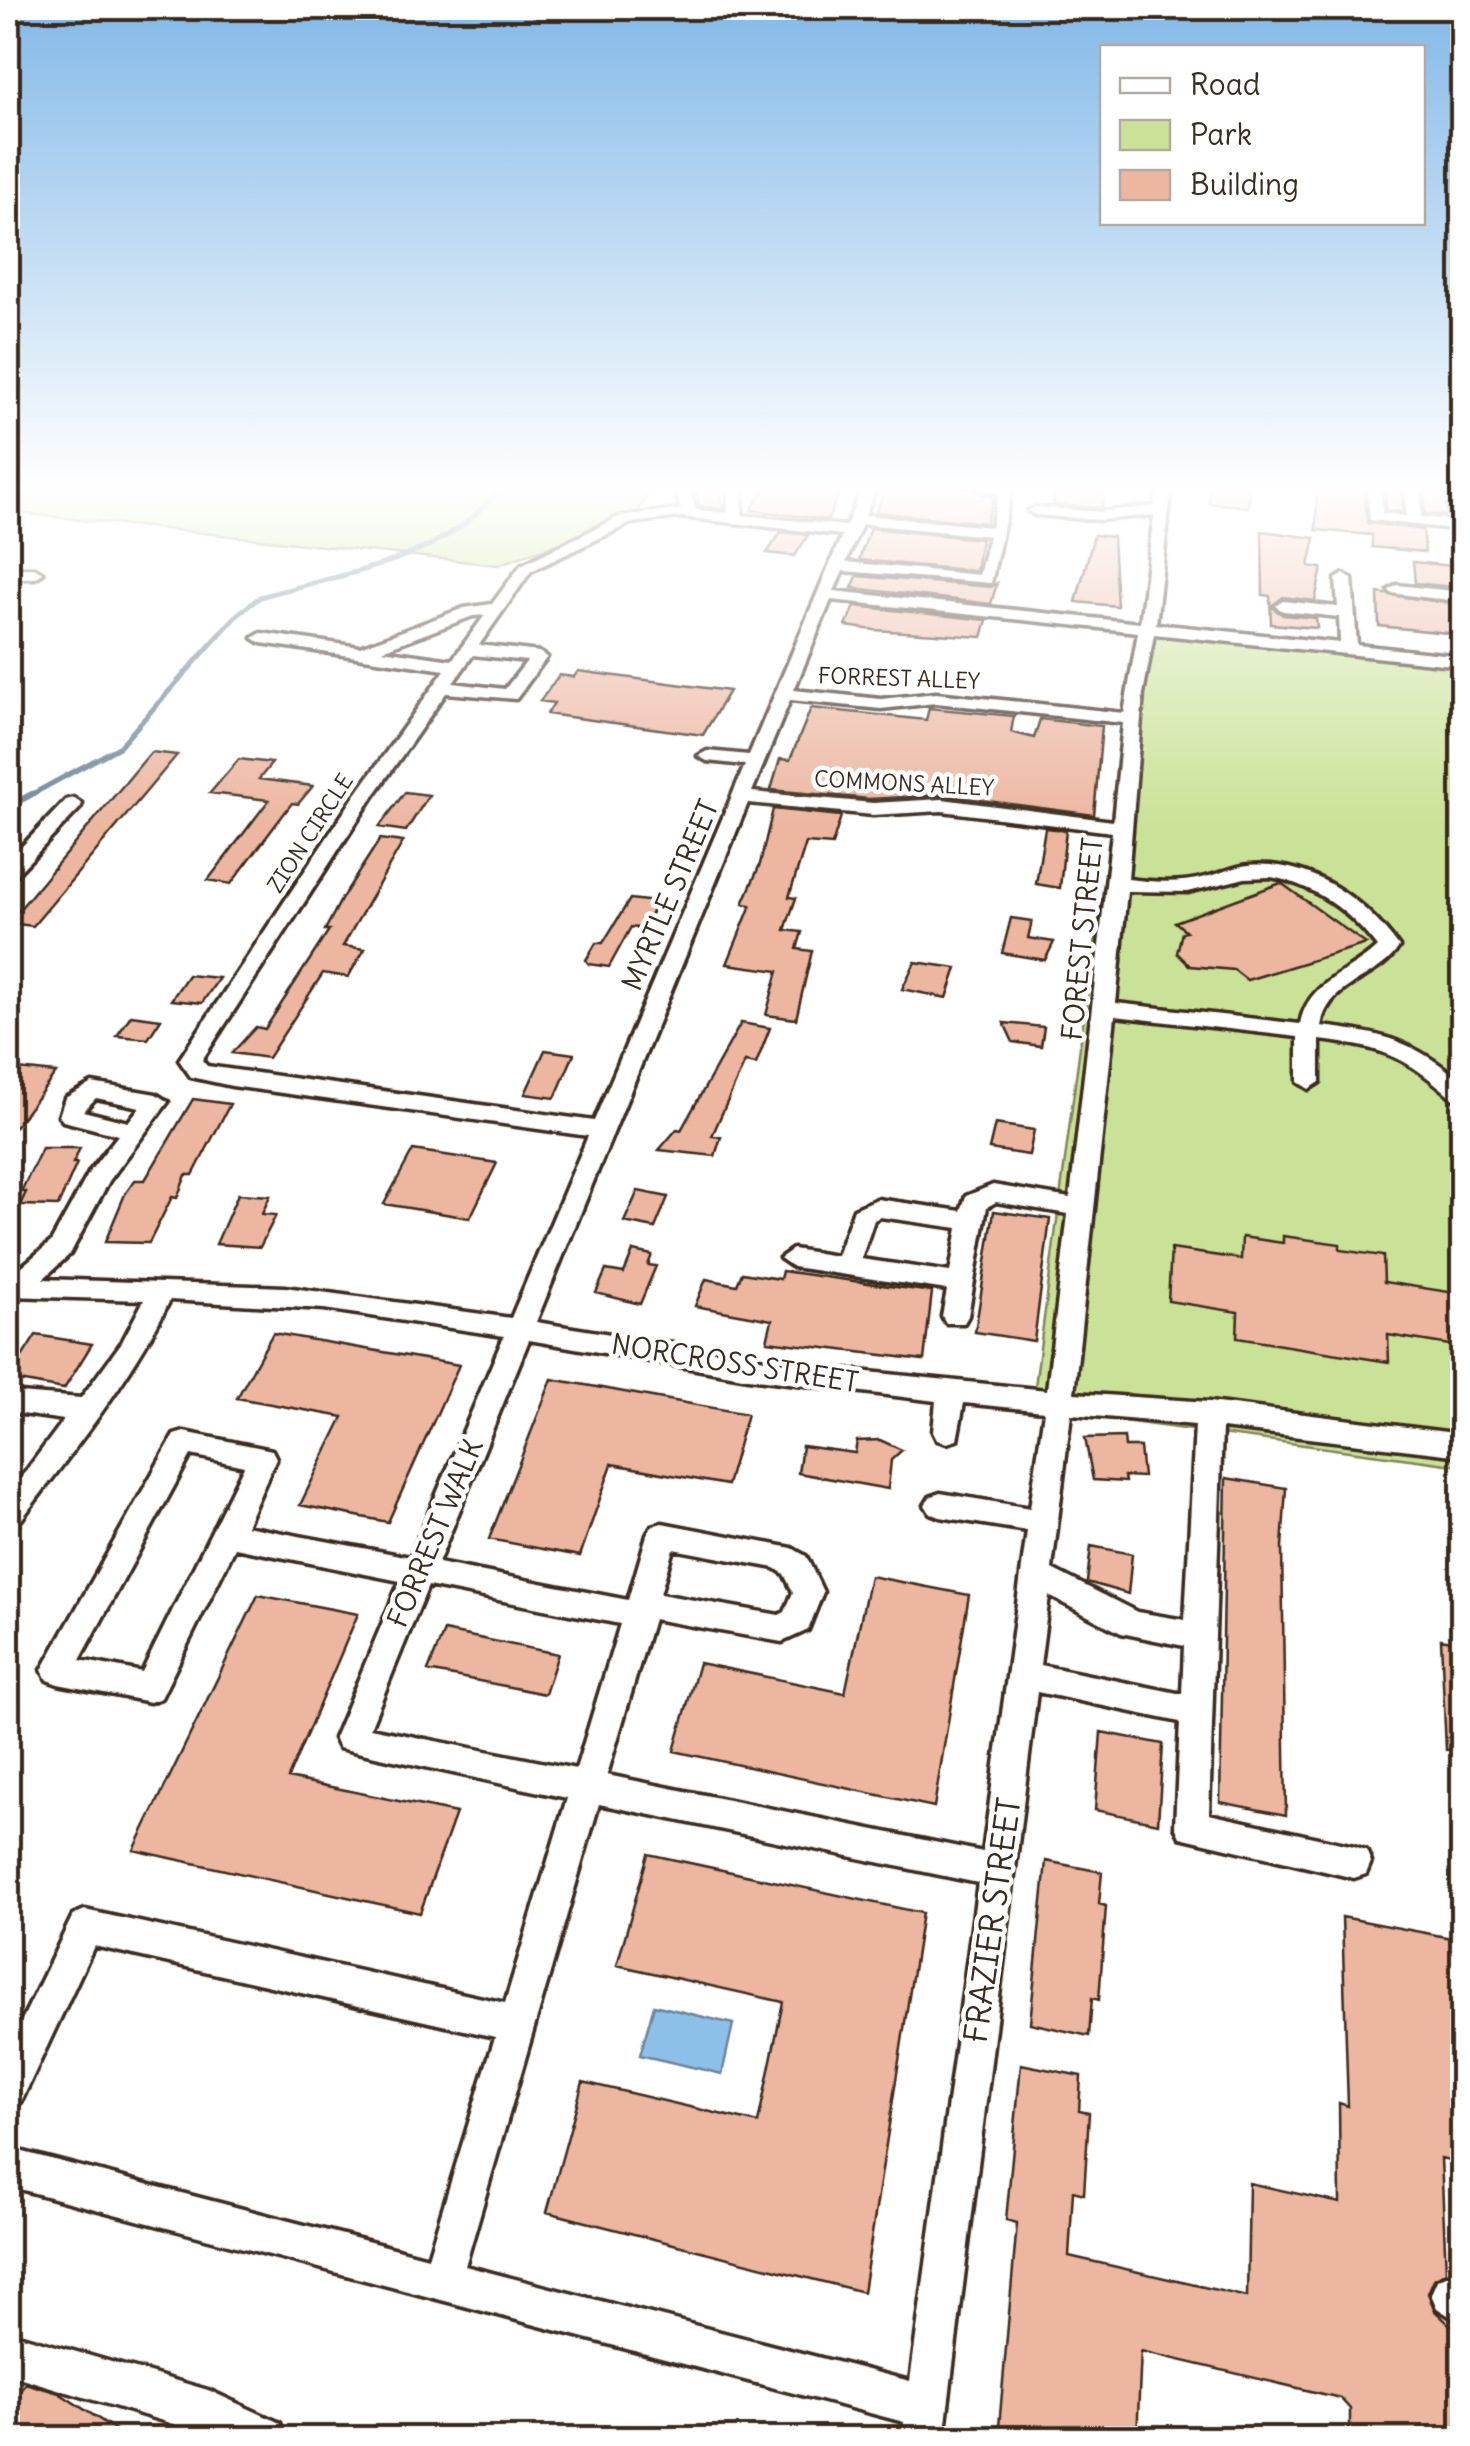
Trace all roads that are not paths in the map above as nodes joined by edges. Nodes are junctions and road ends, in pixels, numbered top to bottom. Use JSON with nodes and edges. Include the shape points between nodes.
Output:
{"nodes":[{"id":1,"x":504,"y":598,"type":"edge"},
{"id":2,"x":823,"y":598,"type":"edge"},
{"id":3,"x":853,"y":598,"type":"edge"},
{"id":4,"x":1151,"y":598,"type":"edge"},
{"id":5,"x":1345,"y":598,"type":"edge"},
{"id":6,"x":1283,"y":606,"type":"dead end"},
{"id":7,"x":496,"y":609,"type":"junction"},
{"id":8,"x":1346,"y":613,"type":"junction"},
{"id":9,"x":1147,"y":630,"type":"junction"},
{"id":10,"x":261,"y":638,"type":"dead end"},
{"id":11,"x":1296,"y":647,"type":"junction"},
{"id":12,"x":1349,"y":650,"type":"junction"},
{"id":13,"x":362,"y":652,"type":"junction"},
{"id":14,"x":462,"y":657,"type":"junction"},
{"id":15,"x":1462,"y":661,"type":"edge"},
{"id":16,"x":1462,"y":672,"type":"edge"},
{"id":17,"x":440,"y":688,"type":"junction"},
{"id":18,"x":783,"y":694,"type":"junction"},
{"id":19,"x":1132,"y":718,"type":"junction"},
{"id":20,"x":707,"y":756,"type":"dead end"},
{"id":21,"x":755,"y":761,"type":"junction"},
{"id":22,"x":740,"y":797,"type":"junction"},
{"id":23,"x":73,"y":804,"type":"dead end"},
{"id":24,"x":1124,"y":828,"type":"junction"},
{"id":25,"x":8,"y":872,"type":"edge"},
{"id":26,"x":1118,"y":884,"type":"junction"},
{"id":27,"x":1383,"y":955,"type":"junction"},
{"id":28,"x":1408,"y":966,"type":"dead end"},
{"id":29,"x":1348,"y":974,"type":"junction"},
{"id":30,"x":1374,"y":987,"type":"dead end"},
{"id":31,"x":1106,"y":1001,"type":"junction"},
{"id":32,"x":1307,"y":1030,"type":"junction"},
{"id":33,"x":1309,"y":1082,"type":"dead end"},
{"id":34,"x":1460,"y":1087,"type":"edge"},
{"id":35,"x":602,"y":1130,"type":"junction"},
{"id":36,"x":134,"y":1131,"type":"junction"},
{"id":37,"x":1082,"y":1208,"type":"junction"},
{"id":38,"x":972,"y":1221,"type":"junction"},
{"id":39,"x":62,"y":1248,"type":"junction"},
{"id":40,"x":792,"y":1258,"type":"dead end"},
{"id":41,"x":846,"y":1266,"type":"junction"},
{"id":42,"x":960,"y":1283,"type":"junction"},
{"id":43,"x":12,"y":1288,"type":"edge"},
{"id":44,"x":80,"y":1290,"type":"junction"},
{"id":45,"x":161,"y":1292,"type":"junction"},
{"id":46,"x":954,"y":1316,"type":"dead end"},
{"id":47,"x":521,"y":1328,"type":"junction"},
{"id":48,"x":951,"y":1393,"type":"junction"},
{"id":49,"x":1059,"y":1401,"type":"junction"},
{"id":50,"x":8,"y":1402,"type":"edge"},
{"id":51,"x":92,"y":1407,"type":"junction"},
{"id":52,"x":1209,"y":1413,"type":"junction"},
{"id":53,"x":947,"y":1432,"type":"dead end"},
{"id":54,"x":1462,"y":1445,"type":"edge"},
{"id":55,"x":940,"y":1505,"type":"dead end"},
{"id":56,"x":8,"y":1516,"type":"edge"},
{"id":57,"x":1044,"y":1522,"type":"junction"},
{"id":58,"x":227,"y":1534,"type":"junction"},
{"id":59,"x":419,"y":1572,"type":"junction"},
{"id":60,"x":1037,"y":1576,"type":"junction"},
{"id":61,"x":640,"y":1610,"type":"junction"},
{"id":62,"x":1200,"y":1636,"type":"junction"},
{"id":63,"x":1024,"y":1675,"type":"junction"},
{"id":64,"x":1198,"y":1712,"type":"junction"},
{"id":65,"x":588,"y":1787,"type":"junction"},
{"id":66,"x":1354,"y":1862,"type":"dead end"},
{"id":67,"x":998,"y":1871,"type":"junction"},
{"id":68,"x":517,"y":2024,"type":"junction"},
{"id":69,"x":8,"y":2089,"type":"edge"},
{"id":70,"x":8,"y":2167,"type":"edge"},
{"id":71,"x":442,"y":2278,"type":"junction"},
{"id":72,"x":8,"y":2353,"type":"edge"},
{"id":73,"x":925,"y":2423,"type":"edge"},
{"id":74,"x":265,"y":2438,"type":"edge"}],
"edges":[{"from":1,"to":7,"type":"street","name":"ZION CIRCLE"},
{"from":2,"to":18,"type":"street","name":"MYRTLE STREET"},
{"from":3,"to":9,"type":"street"},
{"from":4,"to":9,"type":"street","name":"FOREST STREET"},
{"from":5,"to":8,"type":"street"},
{"from":6,"to":8,"type":"street"},
{"from":7,"to":13,"type":"street","via":[[470,611]]},
{"from":7,"to":14,"type":"street","name":"ZION CIRCLE"},
{"from":8,"to":12,"type":"street"},
{"from":9,"to":11,"type":"street"},
{"from":9,"to":19,"type":"street","name":"FOREST STREET"},
{"from":10,"to":13,"type":"street"},
{"from":11,"to":12,"type":"street"},
{"from":11,"to":16,"type":"street"},
{"from":12,"to":15,"type":"street"},
{"from":13,"to":14,"type":"street"},
{"from":14,"to":17,"type":"street","name":"ZION CIRCLE"},
{"from":14,"to":17,"type":"street","via":[[539,657],[510,696]]},
{"from":17,"to":35,"type":"street","name":"ZION CIRCLE","via":[[190,1060],[200,1072],[232,1079]]},
{"from":18,"to":19,"type":"street","name":"FORREST ALLEY","via":[[881,704],[936,698]]},
{"from":18,"to":21,"type":"street","name":"MYRTLE STREET"},
{"from":19,"to":24,"type":"street","name":"FOREST STREET"},
{"from":20,"to":21,"type":"street"},
{"from":21,"to":22,"type":"street","name":"MYRTLE STREET"},
{"from":22,"to":24,"type":"street","name":"COMMONS ALLEY","via":[[867,809],[942,805]]},
{"from":22,"to":35,"type":"street","name":"MYRTLE STREET"},
{"from":23,"to":25,"type":"street"},
{"from":24,"to":26,"type":"street","name":"FOREST STREET"},
{"from":26,"to":27,"type":"street","via":[[1177,888],[1247,871],[1300,877],[1370,922],[1388,946]]},
{"from":26,"to":31,"type":"street","name":"FOREST STREET"},
{"from":27,"to":28,"type":"street"},
{"from":27,"to":29,"type":"street"},
{"from":29,"to":30,"type":"street"},
{"from":29,"to":32,"type":"street","via":[[1323,992]]},
{"from":31,"to":32,"type":"street"},
{"from":31,"to":37,"type":"street","name":"FOREST STREET"},
{"from":32,"to":33,"type":"street"},
{"from":32,"to":34,"type":"street","via":[[1388,1044]]},
{"from":35,"to":47,"type":"street","name":"MYRTLE STREET"},
{"from":36,"to":36,"type":"street","via":[[156,1102],[92,1090],[69,1110],[80,1122]]},
{"from":36,"to":39,"type":"street","via":[[99,1176]]},
{"from":37,"to":38,"type":"street","via":[[993,1193],[975,1202]]},
{"from":37,"to":49,"type":"street","name":"FOREST STREET"},
{"from":38,"to":41,"type":"street","via":[[876,1208],[863,1214]]},
{"from":38,"to":42,"type":"street"},
{"from":39,"to":43,"type":"street"},
{"from":39,"to":44,"type":"street"},
{"from":40,"to":41,"type":"street"},
{"from":41,"to":42,"type":"street"},
{"from":42,"to":46,"type":"street"},
{"from":43,"to":44,"type":"street","name":"NORCROSS STREET"},
{"from":44,"to":45,"type":"street","name":"NORCROSS STREET"},
{"from":45,"to":47,"type":"street","name":"NORCROSS STREET","via":[[320,1300]]},
{"from":45,"to":51,"type":"street","via":[[148,1325]]},
{"from":47,"to":48,"type":"street","name":"NORCROSS STREET","via":[[747,1368]]},
{"from":47,"to":59,"type":"street","name":"FORREST WALK"},
{"from":48,"to":49,"type":"street","name":"NORCROSS STREET"},
{"from":48,"to":53,"type":"street"},
{"from":49,"to":52,"type":"street","name":"NORCROSS STREET"},
{"from":49,"to":57,"type":"street","name":"FRAZIER STREET"},
{"from":50,"to":51,"type":"street"},
{"from":51,"to":56,"type":"street"},
{"from":52,"to":54,"type":"street","name":"NORCROSS STREET"},
{"from":52,"to":62,"type":"street"},
{"from":55,"to":57,"type":"street"},
{"from":57,"to":60,"type":"street","name":"FRAZIER STREET"},
{"from":58,"to":58,"type":"street","via":[[262,1458],[184,1442],[58,1670],[150,1688]]},
{"from":58,"to":59,"type":"street"},
{"from":59,"to":61,"type":"street"},
{"from":59,"to":65,"type":"street","name":"FORREST WALK","via":[[350,1738]]},
{"from":60,"to":62,"type":"street","via":[[1132,1624]]},
{"from":60,"to":63,"type":"street","name":"FRAZIER STREET"},
{"from":61,"to":61,"type":"street","via":[[782,1629],[797,1621],[808,1592],[795,1565],[780,1557],[662,1535]]},
{"from":61,"to":65,"type":"street"},
{"from":62,"to":64,"type":"street"},
{"from":63,"to":64,"type":"street"},
{"from":63,"to":67,"type":"street","name":"FRAZIER STREET"},
{"from":64,"to":66,"type":"street","via":[[1192,1826]]},
{"from":65,"to":67,"type":"street"},
{"from":65,"to":68,"type":"street"},
{"from":67,"to":73,"type":"street","name":"FRAZIER STREET"},
{"from":68,"to":69,"type":"street","via":[[85,1927]]},
{"from":68,"to":71,"type":"street"},
{"from":70,"to":71,"type":"street"},
{"from":71,"to":73,"type":"street"},
{"from":72,"to":74,"type":"street","via":[[208,2411]]}]}
